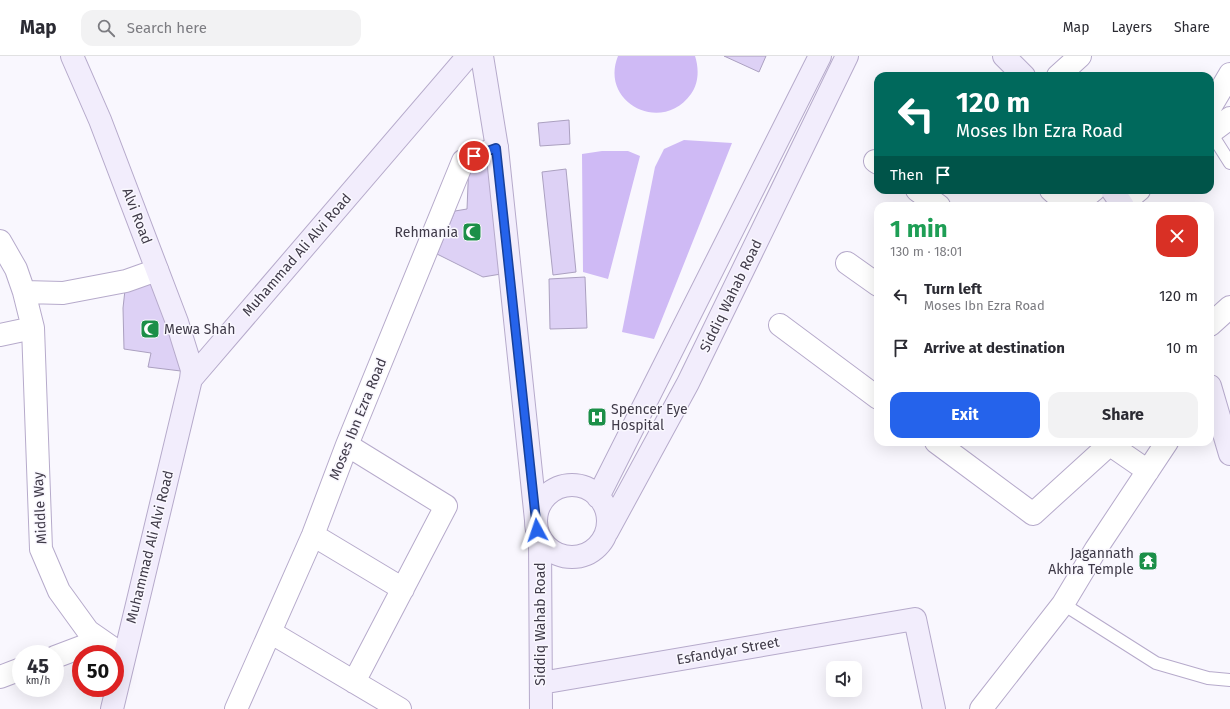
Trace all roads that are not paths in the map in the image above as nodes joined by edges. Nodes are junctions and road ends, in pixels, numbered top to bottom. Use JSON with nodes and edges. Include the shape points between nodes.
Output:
{"nodes":[{"id":1,"x":72,"y":56,"type":"edge"},
{"id":2,"x":468,"y":56,"type":"edge"},
{"id":3,"x":482,"y":56,"type":"edge"},
{"id":4,"x":820,"y":56,"type":"edge"},
{"id":5,"x":847,"y":56,"type":"edge"},
{"id":6,"x":1004,"y":56,"type":"edge"},
{"id":7,"x":1080,"y":56,"type":"edge"},
{"id":8,"x":1227,"y":56,"type":"edge"},
{"id":9,"x":1230,"y":59,"type":"edge"},
{"id":10,"x":1020,"y":72,"type":"edge"},
{"id":11,"x":1062,"y":72,"type":"edge"},
{"id":12,"x":1230,"y":74,"type":"edge"},
{"id":13,"x":1214,"y":101,"type":"edge"},
{"id":14,"x":1230,"y":118,"type":"edge"},
{"id":15,"x":1214,"y":131,"type":"edge"},
{"id":16,"x":1214,"y":138,"type":"edge"},
{"id":17,"x":496,"y":148,"type":"junction"},
{"id":18,"x":1230,"y":163,"type":"edge"},
{"id":19,"x":922,"y":194,"type":"edge"},
{"id":20,"x":1056,"y":194,"type":"edge"},
{"id":21,"x":1089,"y":194,"type":"edge"},
{"id":22,"x":1131,"y":194,"type":"edge"},
{"id":23,"x":1119,"y":200,"type":"edge"},
{"id":24,"x":933,"y":202,"type":"edge"},
{"id":25,"x":1064,"y":202,"type":"edge"},
{"id":26,"x":1079,"y":202,"type":"edge"},
{"id":27,"x":0,"y":242,"type":"edge"},
{"id":28,"x":847,"y":263,"type":"dead end"},
{"id":29,"x":157,"y":270,"type":"junction"},
{"id":30,"x":874,"y":282,"type":"edge"},
{"id":31,"x":24,"y":292,"type":"junction"},
{"id":32,"x":1230,"y":307,"type":"edge"},
{"id":33,"x":1214,"y":321,"type":"edge"},
{"id":34,"x":780,"y":325,"type":"dead end"},
{"id":35,"x":33,"y":328,"type":"junction"},
{"id":36,"x":0,"y":335,"type":"edge"},
{"id":37,"x":191,"y":379,"type":"junction"},
{"id":38,"x":874,"y":395,"type":"edge"},
{"id":39,"x":1214,"y":400,"type":"edge"},
{"id":40,"x":347,"y":445,"type":"junction"},
{"id":41,"x":941,"y":446,"type":"edge"},
{"id":42,"x":1105,"y":446,"type":"edge"},
{"id":43,"x":1112,"y":446,"type":"edge"},
{"id":44,"x":1165,"y":446,"type":"edge"},
{"id":45,"x":1230,"y":454,"type":"edge"},
{"id":46,"x":1148,"y":471,"type":"junction"},
{"id":47,"x":598,"y":497,"type":"junction"},
{"id":48,"x":538,"y":530,"type":"junction"},
{"id":49,"x":607,"y":532,"type":"junction"},
{"id":50,"x":313,"y":535,"type":"junction"},
{"id":51,"x":403,"y":589,"type":"junction"},
{"id":52,"x":1063,"y":604,"type":"junction"},
{"id":53,"x":270,"y":632,"type":"junction"},
{"id":54,"x":100,"y":640,"type":"junction"},
{"id":55,"x":108,"y":645,"type":"edge"},
{"id":56,"x":64,"y":654,"type":"edge"},
{"id":57,"x":124,"y":656,"type":"edge"},
{"id":58,"x":12,"y":673,"type":"edge"},
{"id":59,"x":0,"y":677,"type":"edge"},
{"id":60,"x":1230,"y":680,"type":"edge"},
{"id":61,"x":354,"y":682,"type":"junction"},
{"id":62,"x":541,"y":683,"type":"junction"},
{"id":63,"x":115,"y":697,"type":"edge"},
{"id":64,"x":112,"y":709,"type":"edge"},
{"id":65,"x":236,"y":709,"type":"edge"},
{"id":66,"x":400,"y":709,"type":"edge"},
{"id":67,"x":541,"y":709,"type":"edge"},
{"id":68,"x":934,"y":709,"type":"edge"},
{"id":69,"x":981,"y":709,"type":"edge"}],
"edges":[{"from":1,"to":29,"type":"main road","name":"Alvi Road","via":[[100,120]]},
{"from":2,"to":37,"type":"main road","name":"Muhammad Ali Alvi Road"},
{"from":3,"to":17,"type":"main road"},
{"from":4,"to":47,"type":"main road","name":"Siddiq Wahab Road"},
{"from":5,"to":49,"type":"main road","name":"Siddiq Wahab Road","via":[[688,383]]},
{"from":6,"to":10,"type":"main road"},
{"from":7,"to":11,"type":"street"},
{"from":8,"to":9,"type":"street"},
{"from":12,"to":13,"type":"street"},
{"from":14,"to":15,"type":"street"},
{"from":16,"to":18,"type":"lane"},
{"from":17,"to":40,"type":"street","name":"Moses Ibn Ezra Road","via":[[463,161]]},
{"from":17,"to":48,"type":"main road"},
{"from":19,"to":24,"type":"street"},
{"from":20,"to":25,"type":"street"},
{"from":21,"to":26,"type":"street"},
{"from":22,"to":23,"type":"street"},
{"from":27,"to":31,"type":"street","name":"Middle Way","via":[[16,269]]},
{"from":28,"to":30,"type":"street"},
{"from":29,"to":31,"type":"street","via":[[126,281],[63,293]]},
{"from":29,"to":37,"type":"main road","name":"Alvi Road","via":[[192,370]]},
{"from":31,"to":35,"type":"street","name":"Middle Way"},
{"from":32,"to":33,"type":"street"},
{"from":34,"to":38,"type":"street"},
{"from":35,"to":36,"type":"street"},
{"from":35,"to":54,"type":"street","name":"Middle Way","via":[[41,549],[59,591],[88,631]]},
{"from":37,"to":57,"type":"main road","name":"Muhammad Ali Alvi Road"},
{"from":39,"to":45,"type":"main road"},
{"from":40,"to":50,"type":"street","name":"Moses Ibn Ezra Road"},
{"from":40,"to":51,"type":"street","via":[[446,506]]},
{"from":41,"to":42,"type":"street","via":[[1033,514]]},
{"from":43,"to":46,"type":"street"},
{"from":44,"to":46,"type":"street"},
{"from":46,"to":52,"type":"street"},
{"from":47,"to":48,"type":"main road","via":[[591,491],[573,485],[555,490],[547,495],[537,511]]},
{"from":47,"to":49,"type":"main road","via":[[607,513]]},
{"from":48,"to":49,"type":"main road","via":[[545,546],[561,556],[571,558],[589,553],[600,544]]},
{"from":48,"to":62,"type":"main road","name":"Siddiq Wahab Road"},
{"from":50,"to":51,"type":"street"},
{"from":50,"to":53,"type":"street","name":"Moses Ibn Ezra Road"},
{"from":51,"to":61,"type":"street"},
{"from":52,"to":60,"type":"lane","via":[[1156,663],[1208,678]]},
{"from":52,"to":69,"type":"street"},
{"from":53,"to":61,"type":"street"},
{"from":53,"to":65,"type":"street","name":"Moses Ibn Ezra Road"},
{"from":54,"to":55,"type":"street","name":"Middle Way"},
{"from":54,"to":56,"type":"street"},
{"from":58,"to":59,"type":"street"},
{"from":61,"to":66,"type":"street"},
{"from":62,"to":67,"type":"main road","name":"Siddiq Wahab Road"},
{"from":62,"to":68,"type":"main road","name":"Esfandyar Street","via":[[915,618]]},
{"from":63,"to":64,"type":"main road","name":"Muhammad Ali Alvi Road"}]}
